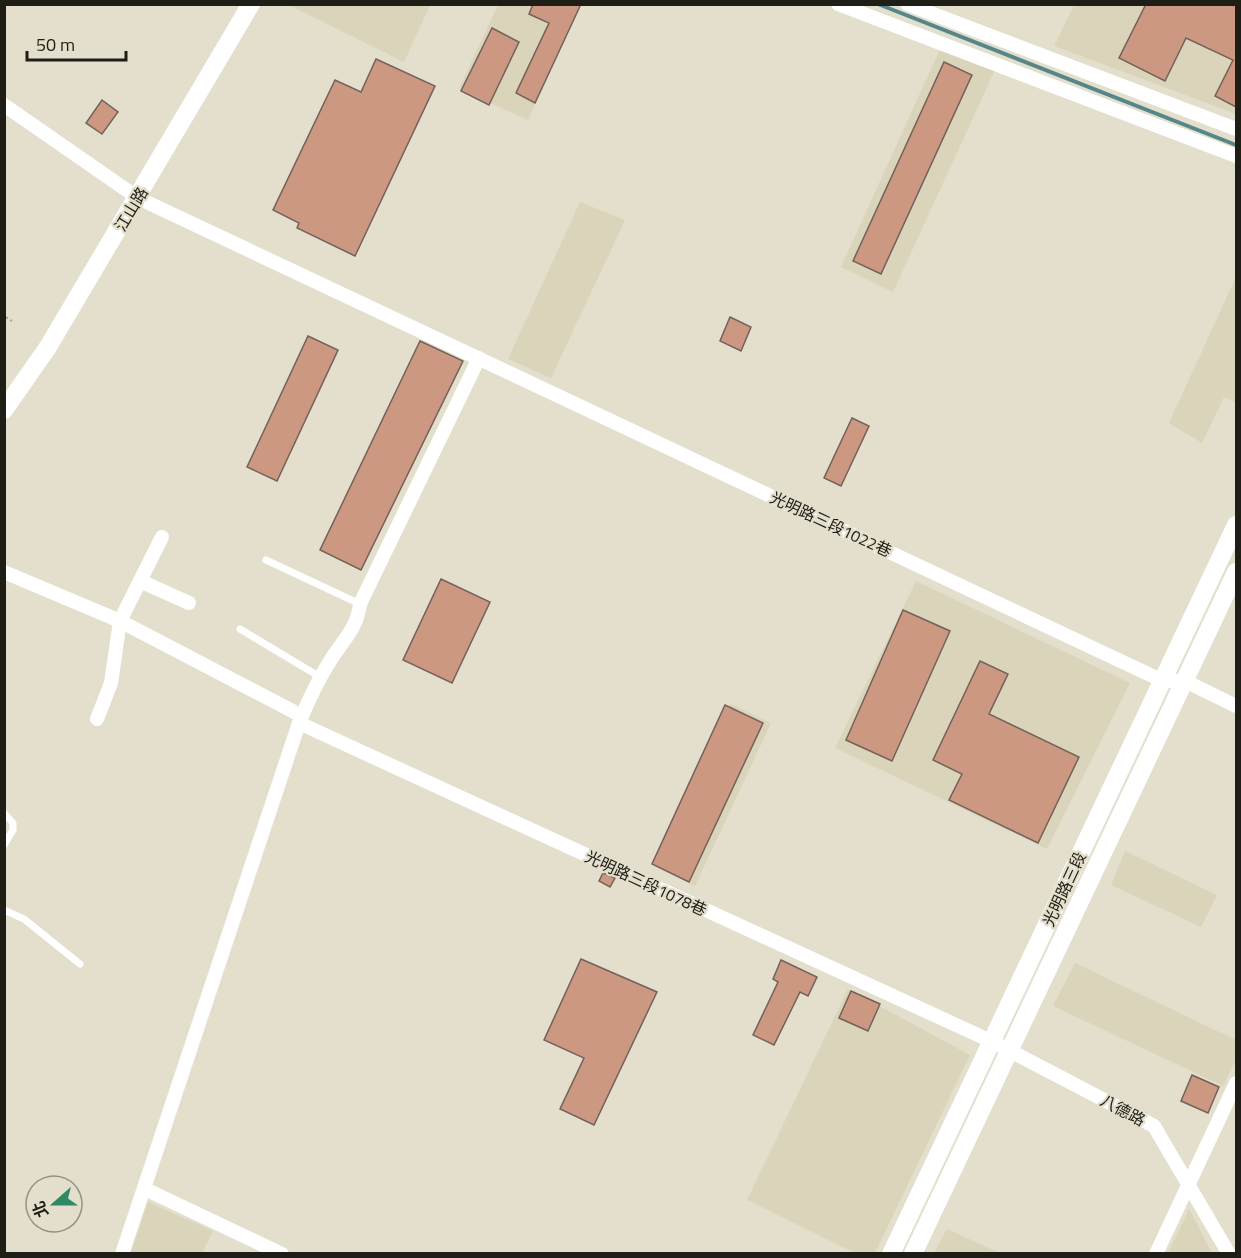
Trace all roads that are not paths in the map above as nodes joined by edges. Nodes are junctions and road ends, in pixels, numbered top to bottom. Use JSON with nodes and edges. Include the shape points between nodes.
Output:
{"nodes":[{"id":1,"x":251,"y":4,"type":"edge"},
{"id":2,"x":838,"y":4,"type":"edge"},
{"id":3,"x":907,"y":4,"type":"edge"},
{"id":4,"x":4,"y":105,"type":"edge"},
{"id":5,"x":1236,"y":129,"type":"edge"},
{"id":6,"x":1236,"y":156,"type":"edge"},
{"id":7,"x":138,"y":198,"type":"junction"},
{"id":8,"x":479,"y":358,"type":"junction"},
{"id":9,"x":4,"y":410,"type":"edge"},
{"id":10,"x":1236,"y":525,"type":"edge"},
{"id":11,"x":162,"y":537,"type":"dead end"},
{"id":12,"x":266,"y":560,"type":"dead end"},
{"id":13,"x":4,"y":572,"type":"edge"},
{"id":14,"x":1236,"y":572,"type":"edge"},
{"id":15,"x":140,"y":581,"type":"junction"},
{"id":16,"x":189,"y":603,"type":"dead end"},
{"id":17,"x":360,"y":604,"type":"junction"},
{"id":18,"x":120,"y":621,"type":"junction"},
{"id":19,"x":240,"y":629,"type":"dead end"},
{"id":20,"x":320,"y":677,"type":"junction"},
{"id":21,"x":1161,"y":680,"type":"junction"},
{"id":22,"x":1187,"y":682,"type":"junction"},
{"id":23,"x":1236,"y":706,"type":"edge"},
{"id":24,"x":97,"y":719,"type":"dead end"},
{"id":25,"x":301,"y":719,"type":"junction"},
{"id":26,"x":4,"y":813,"type":"edge"},
{"id":27,"x":4,"y":845,"type":"edge"},
{"id":28,"x":4,"y":910,"type":"edge"},
{"id":29,"x":80,"y":964,"type":"dead end"},
{"id":30,"x":1001,"y":1046,"type":"junction"},
{"id":31,"x":1236,"y":1083,"type":"edge"},
{"id":32,"x":1189,"y":1185,"type":"junction"},
{"id":33,"x":145,"y":1189,"type":"junction"},
{"id":34,"x":122,"y":1254,"type":"edge"},
{"id":35,"x":282,"y":1254,"type":"edge"},
{"id":36,"x":891,"y":1254,"type":"edge"},
{"id":37,"x":913,"y":1254,"type":"edge"},
{"id":38,"x":1156,"y":1254,"type":"edge"},
{"id":39,"x":1229,"y":1254,"type":"edge"}],
"edges":[{"from":1,"to":7,"type":"street","name":"江山路"},
{"from":2,"to":6,"type":"street"},
{"from":3,"to":5,"type":"street"},
{"from":4,"to":7,"type":"street","name":"光明路三段1022巷"},
{"from":7,"to":8,"type":"street","name":"光明路三段1022巷"},
{"from":7,"to":9,"type":"street","name":"江山路","via":[[48,347]]},
{"from":8,"to":17,"type":"street"},
{"from":8,"to":21,"type":"street","name":"光明路三段1022巷"},
{"from":10,"to":21,"type":"street","name":"光明路三段"},
{"from":11,"to":15,"type":"street"},
{"from":12,"to":17,"type":"lane"},
{"from":13,"to":18,"type":"street","name":"光明路三段1078巷"},
{"from":14,"to":22,"type":"street","name":"光明路三段"},
{"from":15,"to":16,"type":"street"},
{"from":15,"to":18,"type":"street"},
{"from":17,"to":20,"type":"street","via":[[351,633]]},
{"from":18,"to":24,"type":"street","via":[[111,683]]},
{"from":18,"to":25,"type":"street","name":"光明路三段1078巷"},
{"from":19,"to":20,"type":"lane"},
{"from":20,"to":25,"type":"street"},
{"from":21,"to":22,"type":"street","name":"光明路三段1022巷"},
{"from":21,"to":30,"type":"street","name":"光明路三段"},
{"from":22,"to":23,"type":"street"},
{"from":22,"to":30,"type":"street","name":"光明路三段"},
{"from":25,"to":30,"type":"street","name":"光明路三段1078巷"},
{"from":25,"to":33,"type":"street"},
{"from":26,"to":27,"type":"lane","via":[[13,823],[13,830]]},
{"from":28,"to":29,"type":"lane","via":[[24,920]]},
{"from":30,"to":32,"type":"street","name":"八德路","via":[[1154,1126]]},
{"from":30,"to":36,"type":"street","name":"光明路三段"},
{"from":30,"to":37,"type":"street","name":"光明路三段"},
{"from":31,"to":32,"type":"street"},
{"from":32,"to":38,"type":"street"},
{"from":32,"to":39,"type":"street","name":"八德路"},
{"from":33,"to":34,"type":"street"},
{"from":33,"to":35,"type":"street"}]}
